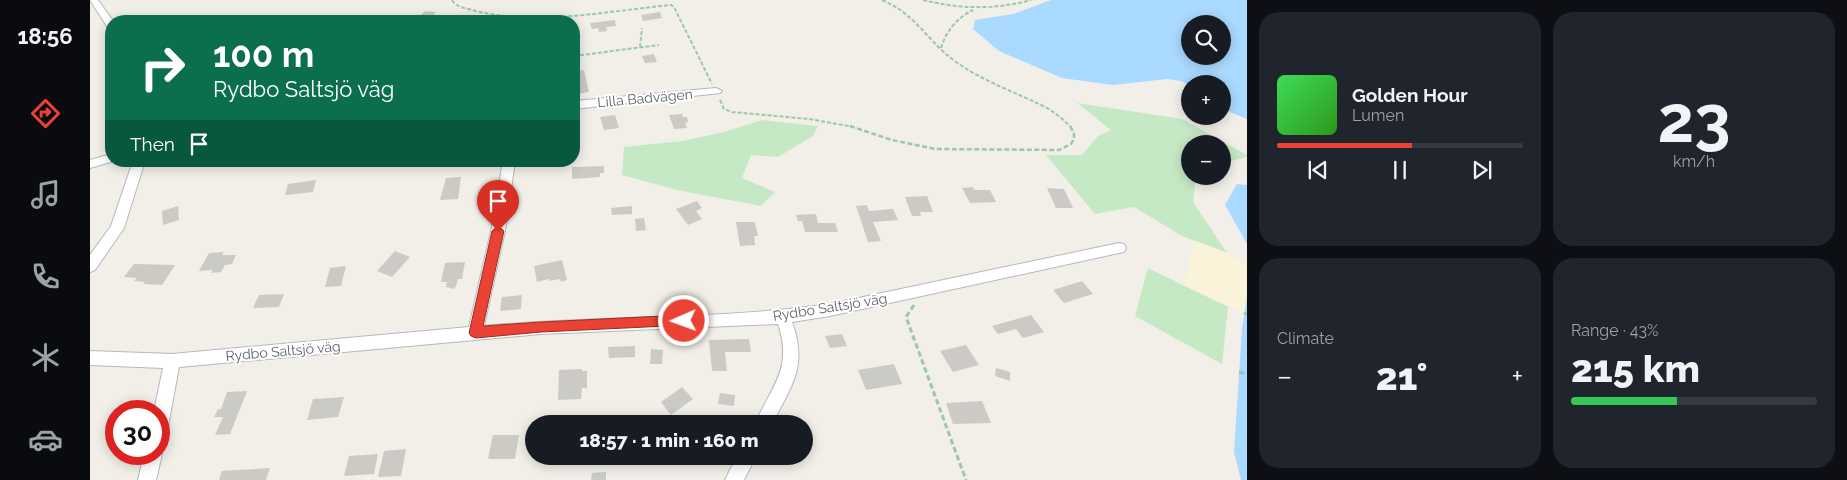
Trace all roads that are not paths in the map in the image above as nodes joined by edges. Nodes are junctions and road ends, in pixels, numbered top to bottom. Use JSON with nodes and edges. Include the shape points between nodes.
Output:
{"nodes":[{"id":1,"x":93,"y":0,"type":"edge"},
{"id":2,"x":105,"y":17,"type":"edge"},
{"id":3,"x":716,"y":91,"type":"road end"},
{"id":4,"x":580,"y":103,"type":"edge"},
{"id":5,"x":105,"y":160,"type":"edge"},
{"id":6,"x":90,"y":164,"type":"edge"},
{"id":7,"x":137,"y":167,"type":"edge"},
{"id":8,"x":508,"y":167,"type":"edge"},
{"id":9,"x":1119,"y":248,"type":"dead end"},
{"id":10,"x":90,"y":266,"type":"edge"},
{"id":11,"x":783,"y":316,"type":"junction"},
{"id":12,"x":476,"y":333,"type":"junction"},
{"id":13,"x":90,"y":358,"type":"edge"},
{"id":14,"x":172,"y":361,"type":"junction"},
{"id":15,"x":164,"y":400,"type":"edge"},
{"id":16,"x":768,"y":415,"type":"edge"},
{"id":17,"x":151,"y":465,"type":"edge"},
{"id":18,"x":742,"y":465,"type":"edge"},
{"id":19,"x":148,"y":480,"type":"edge"},
{"id":20,"x":734,"y":480,"type":"edge"}],
"edges":[{"from":1,"to":2,"type":"street"},
{"from":3,"to":4,"type":"street","name":"Lilla Badvägen"},
{"from":5,"to":6,"type":"street"},
{"from":7,"to":10,"type":"street","via":[[117,228]]},
{"from":8,"to":12,"type":"street"},
{"from":9,"to":11,"type":"street","name":"Rydbo Saltsjö väg","via":[[830,310]]},
{"from":11,"to":12,"type":"street","name":"Rydbo Saltsjö väg","via":[[575,325]]},
{"from":11,"to":16,"type":"street","via":[[792,347],[791,360]]},
{"from":12,"to":14,"type":"street","name":"Rydbo Saltsjö väg"},
{"from":13,"to":14,"type":"street","name":"Rydbo Saltsjö väg"},
{"from":14,"to":15,"type":"street"},
{"from":17,"to":19,"type":"street"},
{"from":18,"to":20,"type":"street"}]}
